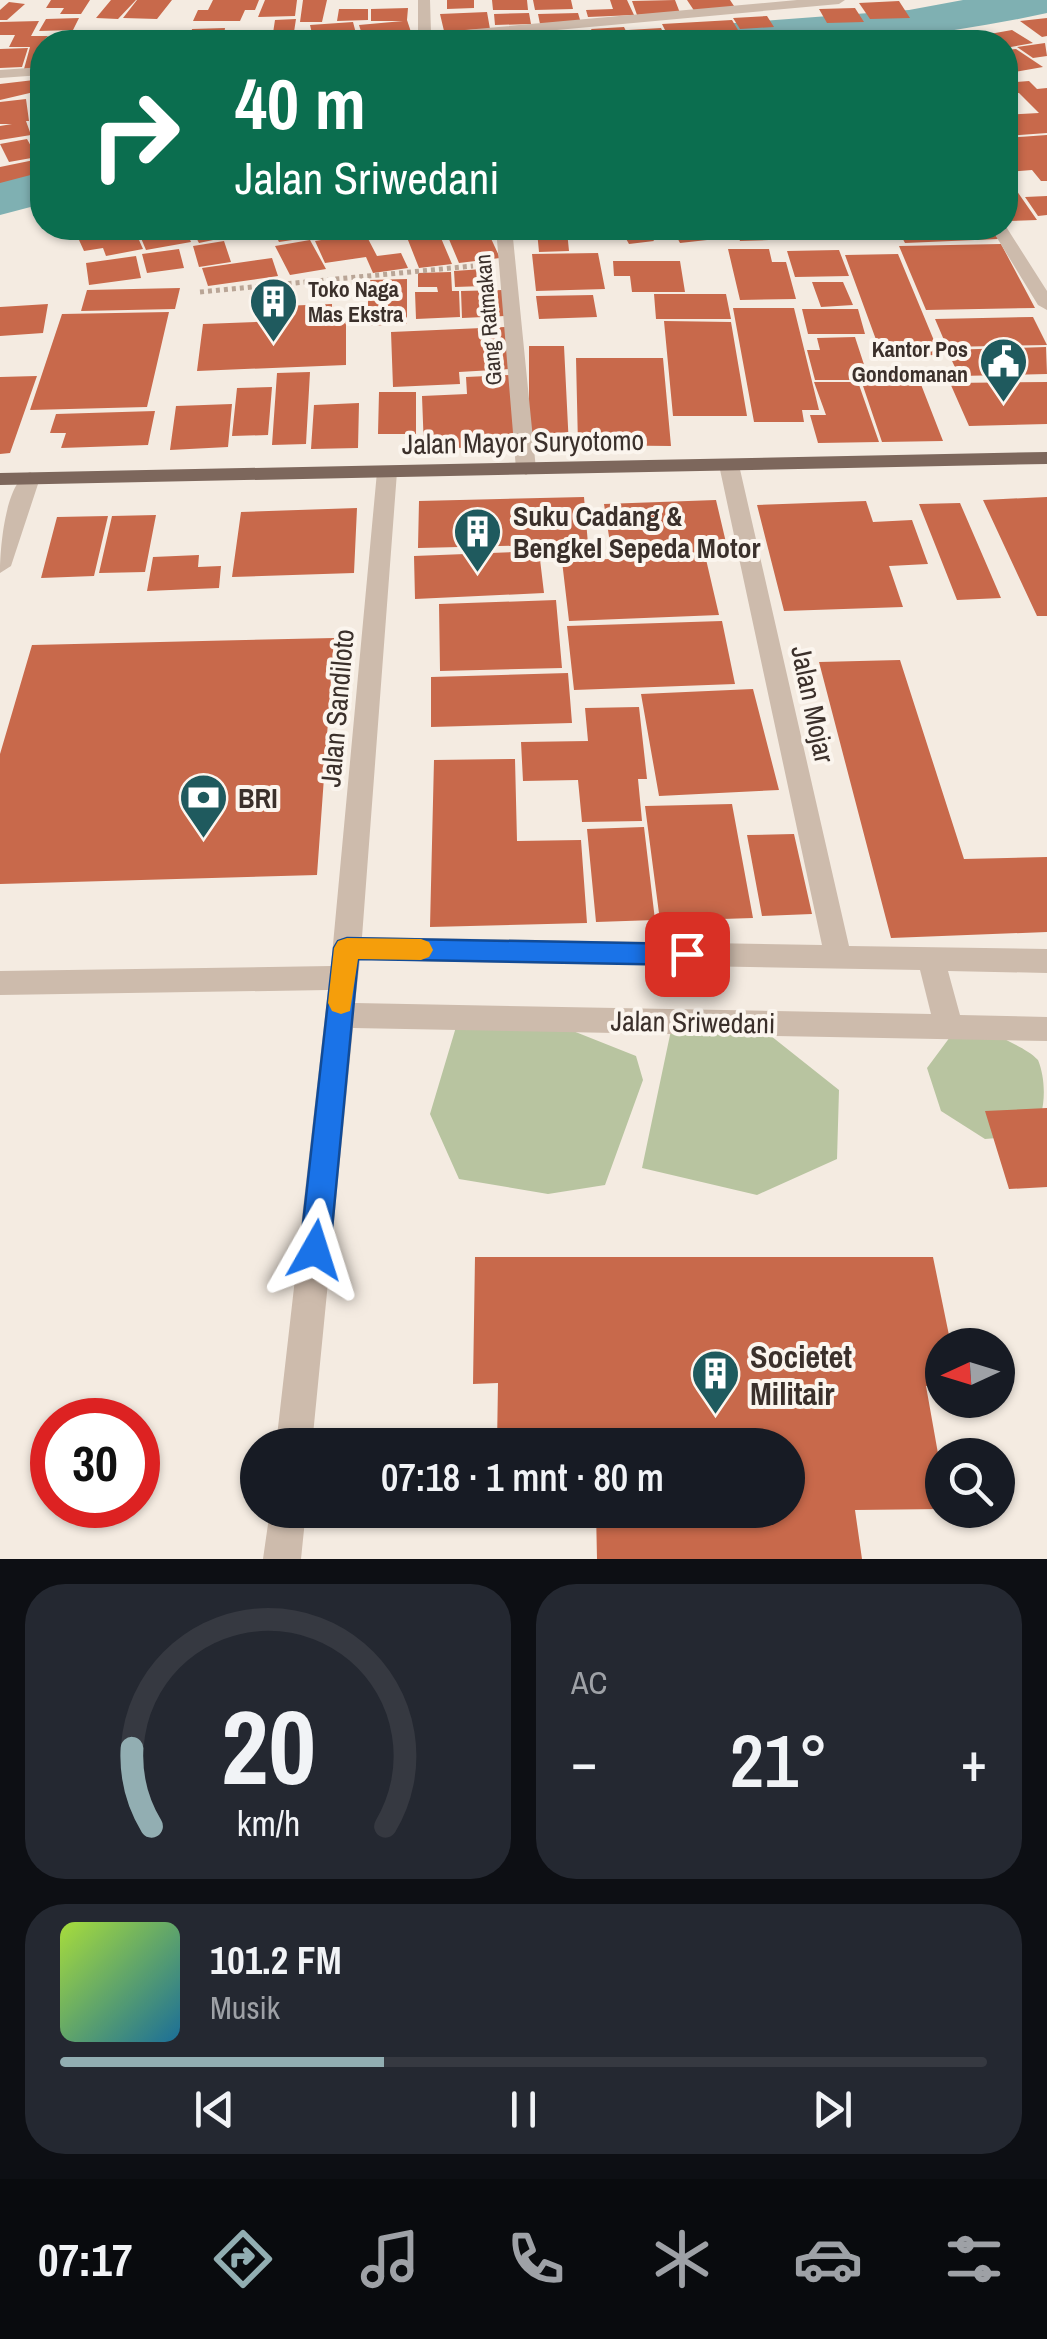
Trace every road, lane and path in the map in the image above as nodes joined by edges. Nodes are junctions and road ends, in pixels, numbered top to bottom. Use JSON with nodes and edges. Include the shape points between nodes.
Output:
{"nodes":[{"id":1,"x":424,"y":0,"type":"edge"},
{"id":2,"x":678,"y":0,"type":"edge"},
{"id":3,"x":839,"y":0,"type":"edge"},
{"id":4,"x":686,"y":15,"type":"junction"},
{"id":5,"x":425,"y":30,"type":"edge"},
{"id":6,"x":540,"y":30,"type":"edge"},
{"id":7,"x":30,"y":71,"type":"edge"},
{"id":8,"x":0,"y":74,"type":"edge"},
{"id":9,"x":506,"y":240,"type":"edge"},
{"id":10,"x":1006,"y":240,"type":"edge"},
{"id":11,"x":509,"y":262,"type":"junction"},
{"id":12,"x":200,"y":292,"type":"dead end"},
{"id":13,"x":1047,"y":305,"type":"edge"},
{"id":14,"x":1047,"y":458,"type":"edge"},
{"id":15,"x":729,"y":465,"type":"junction"},
{"id":16,"x":526,"y":469,"type":"junction"},
{"id":17,"x":387,"y":472,"type":"junction"},
{"id":18,"x":30,"y":478,"type":"junction"},
{"id":19,"x":0,"y":479,"type":"edge"},
{"id":20,"x":0,"y":566,"type":"edge"},
{"id":21,"x":838,"y":957,"type":"junction"},
{"id":22,"x":931,"y":959,"type":"junction"},
{"id":23,"x":1047,"y":961,"type":"edge"},
{"id":24,"x":345,"y":963,"type":"junction"},
{"id":25,"x":0,"y":982,"type":"edge"},
{"id":26,"x":340,"y":1015,"type":"junction"},
{"id":27,"x":950,"y":1028,"type":"junction"},
{"id":28,"x":1047,"y":1029,"type":"edge"},
{"id":29,"x":296,"y":1428,"type":"edge"},
{"id":30,"x":286,"y":1528,"type":"edge"},
{"id":31,"x":282,"y":1559,"type":"edge"}],
"edges":[{"from":1,"to":5,"type":"street"},
{"from":2,"to":4,"type":"street"},
{"from":3,"to":4,"type":"street"},
{"from":4,"to":6,"type":"street"},
{"from":7,"to":8,"type":"street"},
{"from":9,"to":11,"type":"street","name":"Gang Ratmakan"},
{"from":10,"to":13,"type":"street"},
{"from":11,"to":12,"type":"path"},
{"from":11,"to":16,"type":"street","name":"Gang Ratmakan"},
{"from":14,"to":15,"type":"main road","name":"Jalan Mayor Suryotomo"},
{"from":15,"to":16,"type":"main road","name":"Jalan Mayor Suryotomo"},
{"from":15,"to":21,"type":"street","name":"Jalan Mojar"},
{"from":16,"to":17,"type":"main road","name":"Jalan Mayor Suryotomo"},
{"from":17,"to":18,"type":"main road","name":"Jalan Mayor Suryotomo"},
{"from":17,"to":24,"type":"street","name":"Jalan Sandiloto"},
{"from":18,"to":19,"type":"main road","name":"Jalan Mayor Suryotomo"},
{"from":18,"to":20,"type":"street"},
{"from":21,"to":22,"type":"street"},
{"from":21,"to":24,"type":"street"},
{"from":22,"to":23,"type":"street"},
{"from":22,"to":27,"type":"street"},
{"from":24,"to":25,"type":"street"},
{"from":24,"to":26,"type":"street","name":"Jalan Sandiloto"},
{"from":26,"to":27,"type":"street","name":"Jalan Sriwedani"},
{"from":26,"to":29,"type":"street","name":"Jalan Sandiloto"},
{"from":27,"to":28,"type":"street","name":"Jalan Sriwedani"},
{"from":30,"to":31,"type":"street"}]}
